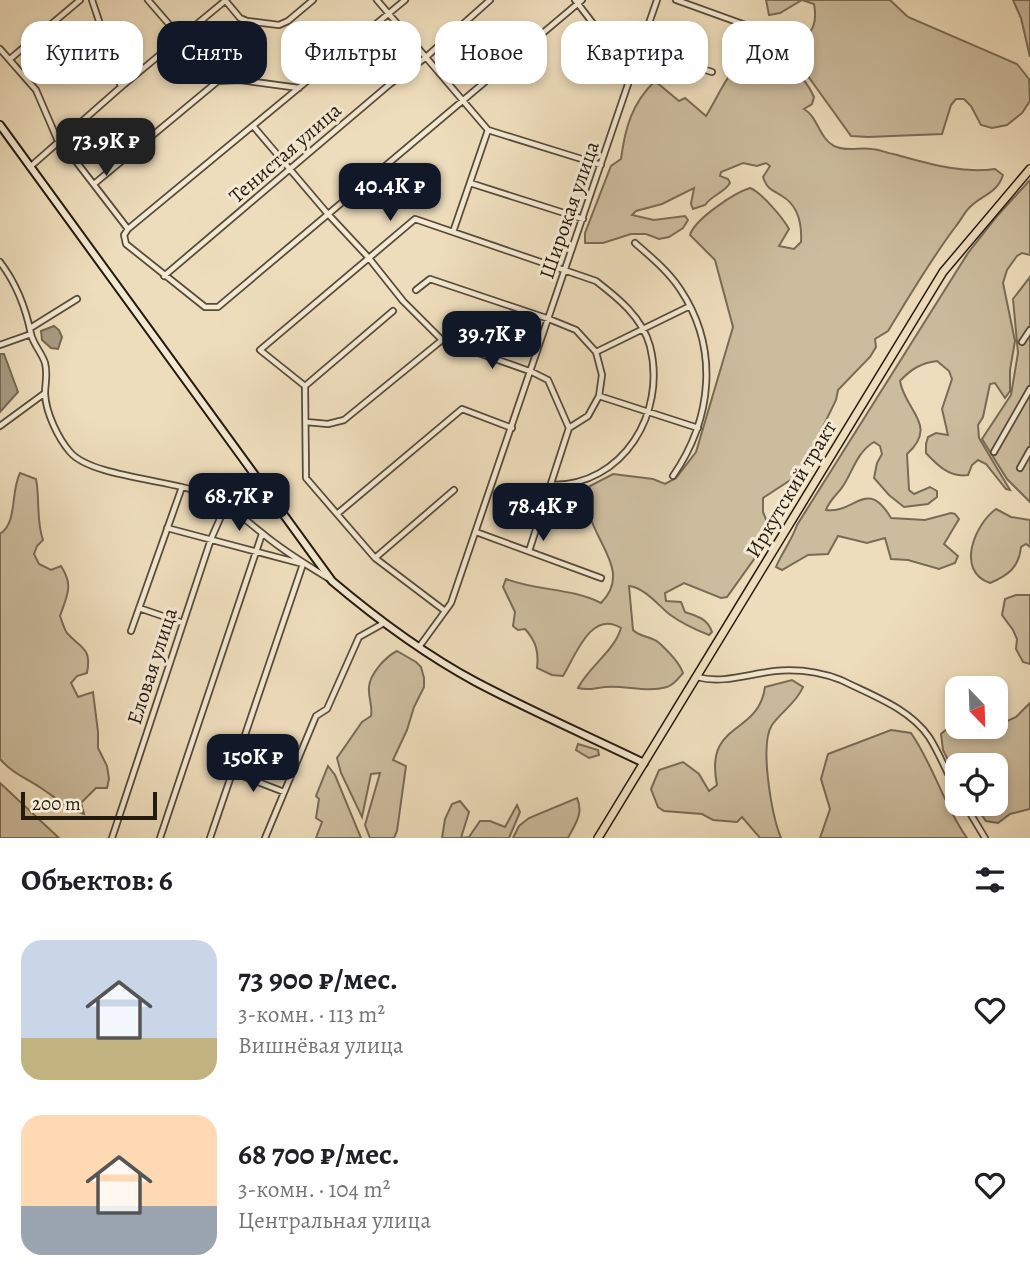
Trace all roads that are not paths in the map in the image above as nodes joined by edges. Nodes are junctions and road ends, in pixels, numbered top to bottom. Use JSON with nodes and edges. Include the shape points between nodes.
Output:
{"nodes":[{"id":1,"x":80,"y":0,"type":"edge"},
{"id":2,"x":92,"y":0,"type":"edge"},
{"id":3,"x":148,"y":0,"type":"edge"},
{"id":4,"x":225,"y":0,"type":"edge"},
{"id":5,"x":313,"y":0,"type":"edge"},
{"id":6,"x":377,"y":0,"type":"edge"},
{"id":7,"x":405,"y":0,"type":"edge"},
{"id":8,"x":490,"y":0,"type":"edge"},
{"id":9,"x":657,"y":0,"type":"edge"},
{"id":10,"x":676,"y":0,"type":"edge"},
{"id":11,"x":578,"y":1,"type":"edge"},
{"id":12,"x":388,"y":14,"type":"junction"},
{"id":13,"x":166,"y":21,"type":"edge"},
{"id":14,"x":199,"y":21,"type":"edge"},
{"id":15,"x":592,"y":21,"type":"edge"},
{"id":16,"x":650,"y":21,"type":"edge"},
{"id":17,"x":737,"y":21,"type":"edge"},
{"id":18,"x":0,"y":49,"type":"edge"},
{"id":19,"x":157,"y":56,"type":"edge"},
{"id":20,"x":425,"y":58,"type":"junction"},
{"id":21,"x":10,"y":59,"type":"junction"},
{"id":22,"x":708,"y":71,"type":"edge"},
{"id":23,"x":712,"y":72,"type":"dead end"},
{"id":24,"x":214,"y":84,"type":"edge"},
{"id":25,"x":267,"y":84,"type":"edge"},
{"id":26,"x":628,"y":84,"type":"edge"},
{"id":27,"x":121,"y":87,"type":"junction"},
{"id":28,"x":300,"y":88,"type":"junction"},
{"id":29,"x":461,"y":101,"type":"junction"},
{"id":30,"x":0,"y":125,"type":"edge"},
{"id":31,"x":254,"y":127,"type":"junction"},
{"id":32,"x":488,"y":130,"type":"junction"},
{"id":33,"x":58,"y":141,"type":"junction"},
{"id":34,"x":601,"y":165,"type":"junction"},
{"id":35,"x":30,"y":168,"type":"junction"},
{"id":36,"x":1030,"y":169,"type":"edge"},
{"id":37,"x":291,"y":170,"type":"junction"},
{"id":38,"x":470,"y":183,"type":"junction"},
{"id":39,"x":94,"y":184,"type":"junction"},
{"id":40,"x":327,"y":213,"type":"junction"},
{"id":41,"x":583,"y":219,"type":"junction"},
{"id":42,"x":128,"y":229,"type":"junction"},
{"id":43,"x":453,"y":232,"type":"junction"},
{"id":44,"x":635,"y":243,"type":"dead end"},
{"id":45,"x":369,"y":257,"type":"junction"},
{"id":46,"x":0,"y":262,"type":"edge"},
{"id":47,"x":566,"y":270,"type":"junction"},
{"id":48,"x":164,"y":276,"type":"junction"},
{"id":49,"x":416,"y":290,"type":"dead end"},
{"id":50,"x":77,"y":299,"type":"dead end"},
{"id":51,"x":690,"y":306,"type":"junction"},
{"id":52,"x":393,"y":311,"type":"dead end"},
{"id":53,"x":549,"y":319,"type":"junction"},
{"id":54,"x":32,"y":327,"type":"junction"},
{"id":55,"x":642,"y":330,"type":"junction"},
{"id":56,"x":1030,"y":330,"type":"edge"},
{"id":57,"x":31,"y":334,"type":"junction"},
{"id":58,"x":442,"y":340,"type":"junction"},
{"id":59,"x":1022,"y":342,"type":"dead end"},
{"id":60,"x":0,"y":345,"type":"edge"},
{"id":61,"x":596,"y":352,"type":"junction"},
{"id":62,"x":531,"y":372,"type":"junction"},
{"id":63,"x":305,"y":386,"type":"junction"},
{"id":64,"x":1030,"y":391,"type":"edge"},
{"id":65,"x":45,"y":393,"type":"junction"},
{"id":66,"x":599,"y":396,"type":"junction"},
{"id":67,"x":647,"y":412,"type":"junction"},
{"id":68,"x":306,"y":422,"type":"junction"},
{"id":69,"x":0,"y":426,"type":"edge"},
{"id":70,"x":512,"y":428,"type":"junction"},
{"id":71,"x":569,"y":428,"type":"junction"},
{"id":72,"x":698,"y":428,"type":"junction"},
{"id":73,"x":1030,"y":450,"type":"edge"},
{"id":74,"x":994,"y":452,"type":"dead end"},
{"id":75,"x":1020,"y":468,"type":"dead end"},
{"id":76,"x":673,"y":476,"type":"dead end"},
{"id":77,"x":551,"y":485,"type":"junction"},
{"id":78,"x":182,"y":487,"type":"junction"},
{"id":79,"x":454,"y":490,"type":"dead end"},
{"id":80,"x":226,"y":505,"type":"junction"},
{"id":81,"x":337,"y":514,"type":"junction"},
{"id":82,"x":167,"y":528,"type":"junction"},
{"id":83,"x":475,"y":532,"type":"junction"},
{"id":84,"x":262,"y":534,"type":"junction"},
{"id":85,"x":211,"y":539,"type":"junction"},
{"id":86,"x":529,"y":551,"type":"junction"},
{"id":87,"x":256,"y":552,"type":"junction"},
{"id":88,"x":375,"y":558,"type":"junction"},
{"id":89,"x":303,"y":564,"type":"junction"},
{"id":90,"x":601,"y":578,"type":"dead end"},
{"id":91,"x":332,"y":580,"type":"junction"},
{"id":92,"x":139,"y":608,"type":"junction"},
{"id":93,"x":445,"y":611,"type":"junction"},
{"id":94,"x":384,"y":623,"type":"junction"},
{"id":95,"x":183,"y":624,"type":"junction"},
{"id":96,"x":131,"y":631,"type":"dead end"},
{"id":97,"x":419,"y":647,"type":"junction"},
{"id":98,"x":696,"y":677,"type":"junction"},
{"id":99,"x":644,"y":763,"type":"junction"},
{"id":100,"x":945,"y":767,"type":"edge"},
{"id":101,"x":232,"y":772,"type":"junction"},
{"id":102,"x":284,"y":792,"type":"junction"},
{"id":103,"x":972,"y":816,"type":"edge"},
{"id":104,"x":112,"y":838,"type":"edge"},
{"id":105,"x":160,"y":838,"type":"edge"},
{"id":106,"x":210,"y":838,"type":"edge"},
{"id":107,"x":265,"y":838,"type":"edge"},
{"id":108,"x":598,"y":838,"type":"edge"},
{"id":109,"x":985,"y":838,"type":"edge"}],
"edges":[{"from":1,"to":21,"type":"street"},
{"from":2,"to":27,"type":"street"},
{"from":3,"to":13,"type":"street"},
{"from":4,"to":5,"type":"street","via":[[247,22],[279,25]]},
{"from":4,"to":14,"type":"street"},
{"from":6,"to":12,"type":"street"},
{"from":7,"to":12,"type":"street"},
{"from":8,"to":20,"type":"street","name":"Тенистая улица"},
{"from":9,"to":16,"type":"street","name":"Широкая улица"},
{"from":10,"to":17,"type":"street"},
{"from":11,"to":15,"type":"street"},
{"from":11,"to":29,"type":"street"},
{"from":12,"to":20,"type":"street"},
{"from":12,"to":28,"type":"street"},
{"from":18,"to":21,"type":"street"},
{"from":19,"to":27,"type":"street"},
{"from":20,"to":29,"type":"street"},
{"from":20,"to":37,"type":"street","name":"Тенистая улица"},
{"from":21,"to":33,"type":"street","via":[[36,90]]},
{"from":22,"to":23,"type":"street"},
{"from":24,"to":39,"type":"street"},
{"from":25,"to":28,"type":"street"},
{"from":26,"to":34,"type":"street","name":"Широкая улица"},
{"from":27,"to":33,"type":"street"},
{"from":28,"to":31,"type":"street"},
{"from":29,"to":32,"type":"street"},
{"from":29,"to":40,"type":"street"},
{"from":30,"to":35,"type":"street"},
{"from":31,"to":37,"type":"street"},
{"from":31,"to":42,"type":"street"},
{"from":32,"to":34,"type":"street"},
{"from":32,"to":38,"type":"street"},
{"from":33,"to":35,"type":"street"},
{"from":33,"to":39,"type":"street"},
{"from":34,"to":41,"type":"street","name":"Широкая улица"},
{"from":35,"to":91,"type":"street"},
{"from":36,"to":98,"type":"main road","name":"Иркутский тракт","via":[[943,272]]},
{"from":37,"to":40,"type":"street"},
{"from":37,"to":48,"type":"street","name":"Тенистая улица"},
{"from":38,"to":41,"type":"street"},
{"from":38,"to":43,"type":"street"},
{"from":39,"to":42,"type":"street"},
{"from":40,"to":45,"type":"street"},
{"from":40,"to":48,"type":"street","via":[[218,307],[205,307]]},
{"from":41,"to":47,"type":"street","name":"Широкая улица"},
{"from":42,"to":48,"type":"street","via":[[126,244]]},
{"from":43,"to":45,"type":"street","via":[[415,219]]},
{"from":43,"to":47,"type":"street"},
{"from":44,"to":51,"type":"street","via":[[667,273]]},
{"from":45,"to":58,"type":"street","via":[[403,302]]},
{"from":45,"to":63,"type":"street","via":[[260,349]]},
{"from":46,"to":54,"type":"street"},
{"from":47,"to":53,"type":"street","name":"Широкая улица"},
{"from":47,"to":55,"type":"street","via":[[596,281],[619,298]]},
{"from":49,"to":53,"type":"street","via":[[429,279]]},
{"from":50,"to":54,"type":"street"},
{"from":51,"to":55,"type":"street"},
{"from":51,"to":72,"type":"street","via":[[699,327],[707,374]]},
{"from":52,"to":63,"type":"street"},
{"from":53,"to":61,"type":"street","via":[[576,330]]},
{"from":53,"to":62,"type":"street","name":"Широкая улица"},
{"from":54,"to":57,"type":"street"},
{"from":55,"to":61,"type":"street"},
{"from":55,"to":67,"type":"street","via":[[653,370]]},
{"from":56,"to":59,"type":"street"},
{"from":57,"to":60,"type":"street"},
{"from":57,"to":65,"type":"street","via":[[44,361]]},
{"from":58,"to":62,"type":"street"},
{"from":58,"to":68,"type":"street","via":[[344,420]]},
{"from":61,"to":66,"type":"street","via":[[602,375]]},
{"from":62,"to":70,"type":"street","name":"Широкая улица"},
{"from":62,"to":71,"type":"street","via":[[548,380]]},
{"from":63,"to":68,"type":"street"},
{"from":64,"to":74,"type":"street"},
{"from":65,"to":69,"type":"street"},
{"from":65,"to":78,"type":"street","via":[[47,410],[69,452],[78,459],[100,469]]},
{"from":66,"to":67,"type":"street"},
{"from":66,"to":71,"type":"street","via":[[588,416]]},
{"from":67,"to":72,"type":"street"},
{"from":67,"to":77,"type":"street","via":[[625,454],[607,470],[584,481]]},
{"from":68,"to":81,"type":"street","via":[[306,478]]},
{"from":70,"to":81,"type":"street","via":[[461,409]]},
{"from":70,"to":83,"type":"street","name":"Широкая улица"},
{"from":71,"to":77,"type":"street"},
{"from":72,"to":76,"type":"street","via":[[689,453]]},
{"from":73,"to":75,"type":"street"},
{"from":77,"to":86,"type":"street"},
{"from":78,"to":80,"type":"street"},
{"from":78,"to":82,"type":"street"},
{"from":79,"to":88,"type":"street"},
{"from":80,"to":84,"type":"street"},
{"from":80,"to":85,"type":"street","name":"Еловая улица"},
{"from":81,"to":88,"type":"street"},
{"from":82,"to":85,"type":"street"},
{"from":82,"to":92,"type":"street"},
{"from":83,"to":86,"type":"street"},
{"from":83,"to":93,"type":"street","name":"Широкая улица"},
{"from":84,"to":87,"type":"street"},
{"from":84,"to":89,"type":"street"},
{"from":85,"to":87,"type":"street"},
{"from":85,"to":95,"type":"street","name":"Еловая улица"},
{"from":86,"to":90,"type":"street"},
{"from":87,"to":89,"type":"street"},
{"from":87,"to":105,"type":"street"},
{"from":88,"to":93,"type":"street"},
{"from":89,"to":91,"type":"street"},
{"from":89,"to":101,"type":"street"},
{"from":91,"to":94,"type":"street"},
{"from":92,"to":95,"type":"street"},
{"from":92,"to":96,"type":"street"},
{"from":93,"to":97,"type":"street","name":"Широкая улица"},
{"from":94,"to":97,"type":"street"},
{"from":94,"to":102,"type":"street","via":[[359,636],[327,709],[316,716]]},
{"from":95,"to":104,"type":"street","name":"Еловая улица"},
{"from":97,"to":99,"type":"street","via":[[475,681]]},
{"from":98,"to":99,"type":"main road","name":"Иркутский тракт"},
{"from":98,"to":100,"type":"street","via":[[713,681],[793,670],[841,680],[901,710],[921,727]]},
{"from":99,"to":108,"type":"main road","name":"Иркутский тракт"},
{"from":101,"to":102,"type":"street"},
{"from":101,"to":106,"type":"street"},
{"from":102,"to":107,"type":"street"},
{"from":103,"to":109,"type":"street"}]}
